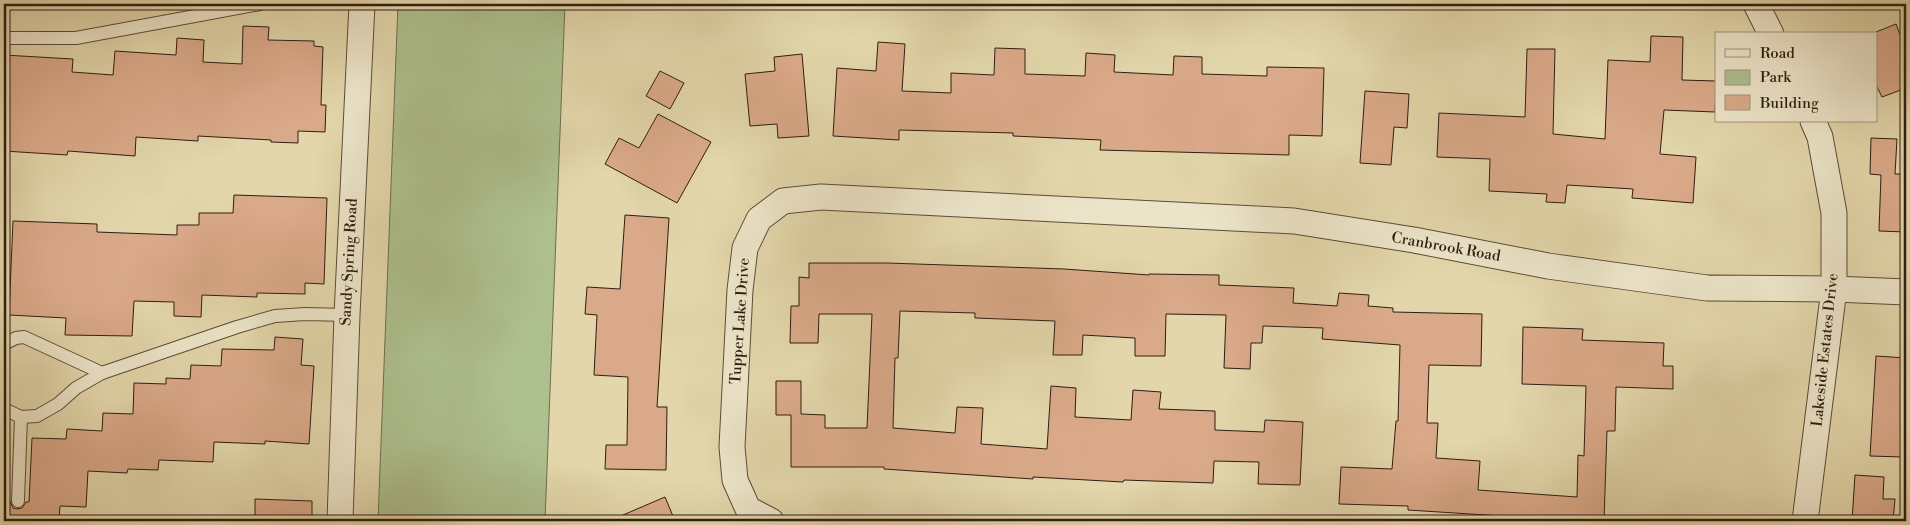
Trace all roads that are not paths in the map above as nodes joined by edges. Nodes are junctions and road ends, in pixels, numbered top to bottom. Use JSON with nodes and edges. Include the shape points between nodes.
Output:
{"nodes":[{"id":1,"x":260,"y":4,"type":"edge"},
{"id":2,"x":362,"y":4,"type":"edge"},
{"id":3,"x":1756,"y":4,"type":"edge"},
{"id":4,"x":1770,"y":32,"type":"edge"},
{"id":5,"x":4,"y":38,"type":"edge"},
{"id":6,"x":1813,"y":122,"type":"edge"},
{"id":7,"x":985,"y":206,"type":"joint"},
{"id":8,"x":1834,"y":289,"type":"junction"},
{"id":9,"x":1906,"y":292,"type":"edge"},
{"id":10,"x":347,"y":315,"type":"junction"},
{"id":11,"x":4,"y":344,"type":"edge"},
{"id":12,"x":102,"y":373,"type":"junction"},
{"id":13,"x":4,"y":409,"type":"edge"},
{"id":14,"x":21,"y":417,"type":"junction"},
{"id":15,"x":18,"y":501,"type":"dead end"},
{"id":16,"x":340,"y":521,"type":"edge"},
{"id":17,"x":771,"y":521,"type":"edge"},
{"id":18,"x":1805,"y":521,"type":"edge"}],
"edges":[{"from":1,"to":5,"type":"lane","via":[[76,38]]},
{"from":2,"to":10,"type":"street","name":"Sandy Spring Road"},
{"from":3,"to":4,"type":"street"},
{"from":6,"to":8,"type":"street","name":"Lakeside Estates Drive","via":[[1820,136],[1834,213]]},
{"from":7,"to":8,"type":"street","name":"Cranbrook Road","via":[[1294,222],[1414,240],[1548,266],[1707,288]]},
{"from":7,"to":17,"type":"street","name":"Tupper Lake Drive","via":[[821,197],[783,201],[759,219],[745,248],[741,281],[732,446],[735,480],[748,509]]},
{"from":8,"to":9,"type":"street","name":"Cranbrook Road"},
{"from":8,"to":18,"type":"street","name":"Lakeside Estates Drive"},
{"from":10,"to":12,"type":"lane","via":[[274,316]]},
{"from":10,"to":16,"type":"street","name":"Sandy Spring Road"},
{"from":11,"to":12,"type":"lane","via":[[24,337]]},
{"from":12,"to":14,"type":"lane","via":[[37,416]]},
{"from":13,"to":14,"type":"lane"},
{"from":14,"to":15,"type":"lane"}]}
